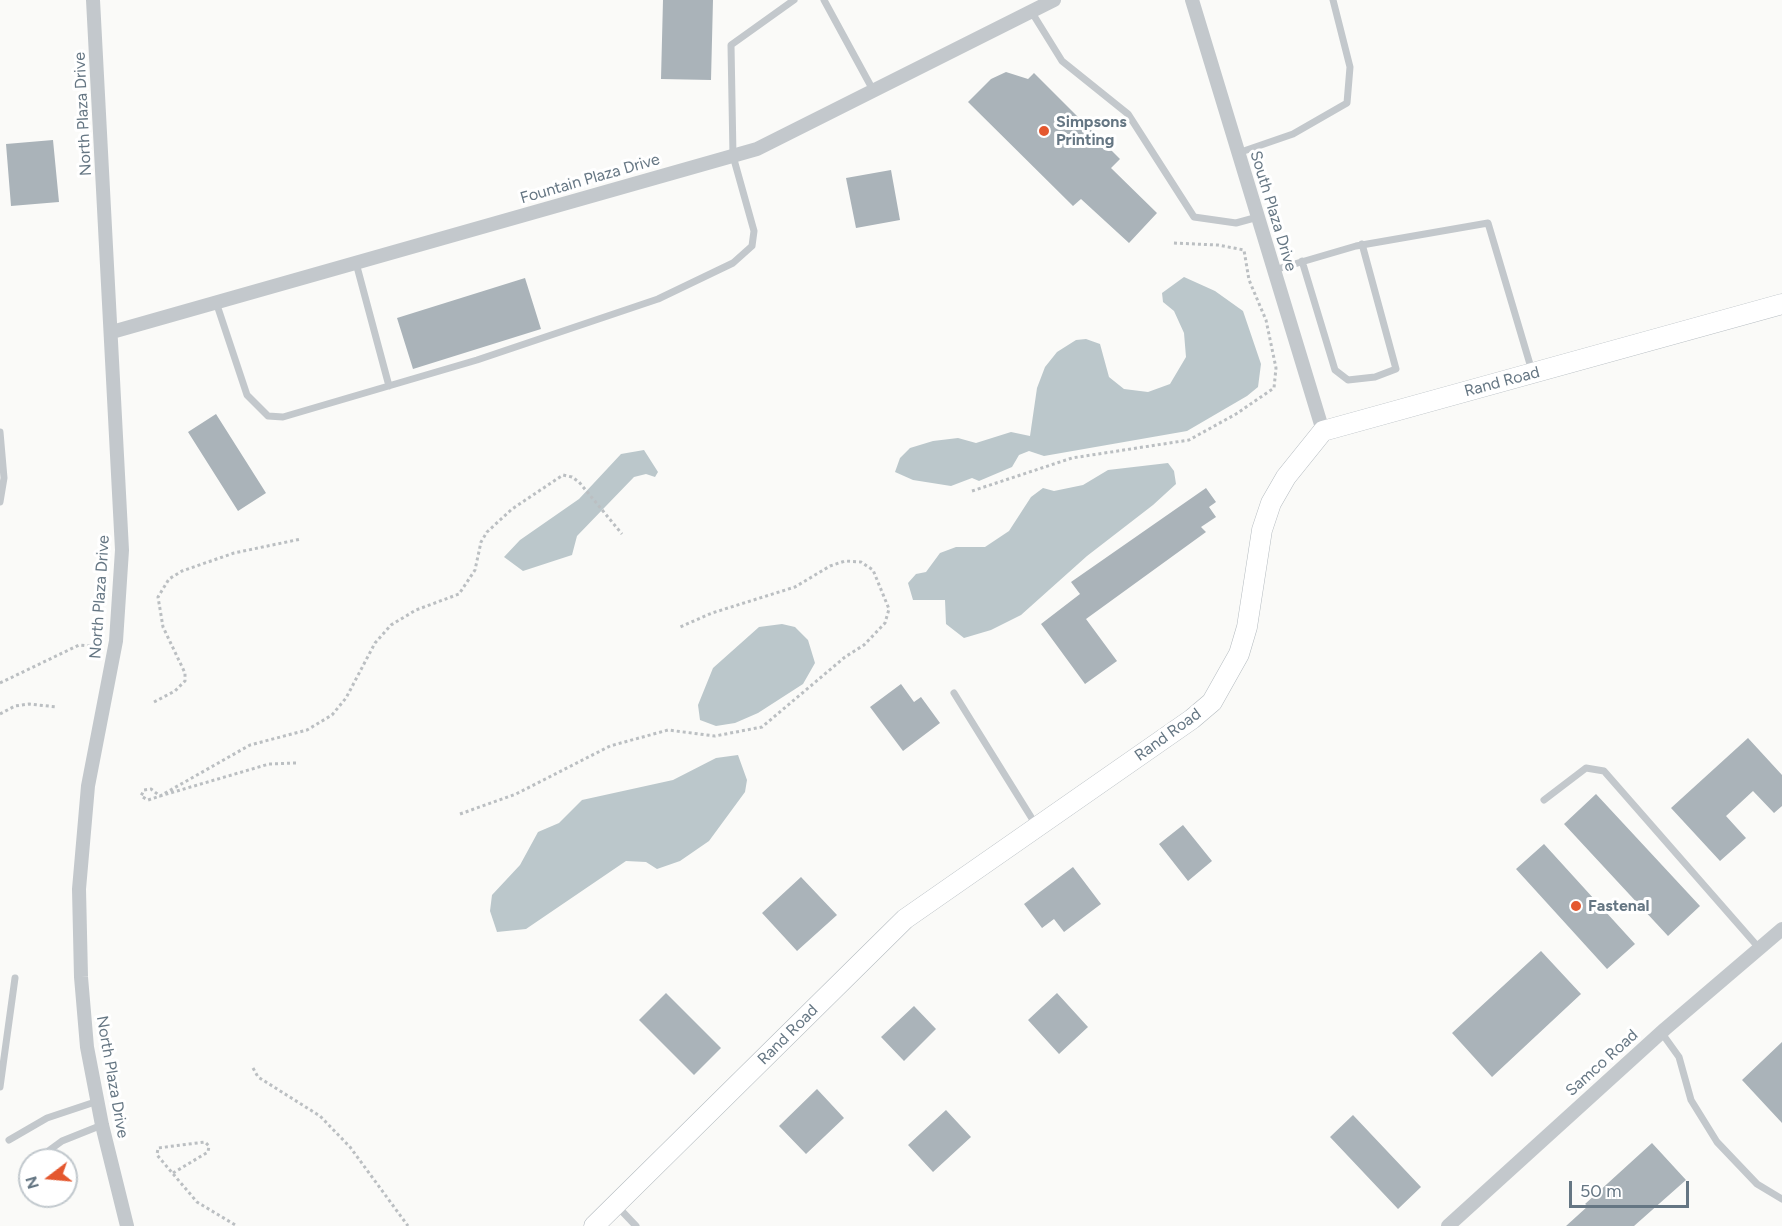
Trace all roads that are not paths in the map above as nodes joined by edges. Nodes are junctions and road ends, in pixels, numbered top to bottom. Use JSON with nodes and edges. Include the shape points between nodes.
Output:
{"nodes":[{"id":1,"x":93,"y":0,"type":"edge"},
{"id":2,"x":794,"y":0,"type":"edge"},
{"id":3,"x":824,"y":0,"type":"edge"},
{"id":4,"x":1054,"y":0,"type":"edge"},
{"id":5,"x":1192,"y":0,"type":"edge"},
{"id":6,"x":1333,"y":0,"type":"edge"},
{"id":7,"x":1031,"y":11,"type":"junction"},
{"id":8,"x":873,"y":90,"type":"junction"},
{"id":9,"x":1238,"y":153,"type":"junction"},
{"id":10,"x":733,"y":156,"type":"junction"},
{"id":11,"x":1258,"y":216,"type":"junction"},
{"id":12,"x":1362,"y":244,"type":"junction"},
{"id":13,"x":1302,"y":261,"type":"junction"},
{"id":14,"x":356,"y":263,"type":"junction"},
{"id":15,"x":1274,"y":270,"type":"junction"},
{"id":16,"x":216,"y":302,"type":"junction"},
{"id":17,"x":1782,"y":304,"type":"edge"},
{"id":18,"x":112,"y":332,"type":"junction"},
{"id":19,"x":1533,"y":373,"type":"junction"},
{"id":20,"x":389,"y":386,"type":"junction"},
{"id":21,"x":1323,"y":431,"type":"junction"},
{"id":22,"x":0,"y":432,"type":"edge"},
{"id":23,"x":0,"y":502,"type":"edge"},
{"id":24,"x":954,"y":693,"type":"dead end"},
{"id":25,"x":1544,"y":800,"type":"dead end"},
{"id":26,"x":1037,"y":827,"type":"junction"},
{"id":27,"x":1782,"y":929,"type":"edge"},
{"id":28,"x":1759,"y":948,"type":"junction"},
{"id":29,"x":15,"y":978,"type":"dead end"},
{"id":30,"x":1661,"y":1032,"type":"junction"},
{"id":31,"x":0,"y":1087,"type":"edge"},
{"id":32,"x":98,"y":1101,"type":"junction"},
{"id":33,"x":102,"y":1125,"type":"junction"},
{"id":34,"x":9,"y":1140,"type":"dead end"},
{"id":35,"x":52,"y":1148,"type":"edge"},
{"id":36,"x":1782,"y":1199,"type":"edge"},
{"id":37,"x":616,"y":1204,"type":"junction"},
{"id":38,"x":127,"y":1226,"type":"edge"},
{"id":39,"x":594,"y":1226,"type":"edge"},
{"id":40,"x":636,"y":1226,"type":"edge"},
{"id":41,"x":1448,"y":1226,"type":"edge"}],
"edges":[{"from":1,"to":18,"type":"street","name":"North Plaza Drive"},
{"from":2,"to":10,"type":"lane","via":[[731,45]]},
{"from":3,"to":8,"type":"lane"},
{"from":4,"to":7,"type":"street","name":"Fountain Plaza Drive"},
{"from":5,"to":9,"type":"street","name":"South Plaza Drive"},
{"from":6,"to":9,"type":"lane","via":[[1350,67],[1347,103],[1293,134]]},
{"from":7,"to":8,"type":"street","name":"Fountain Plaza Drive"},
{"from":7,"to":11,"type":"lane","via":[[1062,61],[1128,114],[1194,217],[1236,223]]},
{"from":8,"to":10,"type":"street","name":"Fountain Plaza Drive","via":[[757,149]]},
{"from":9,"to":11,"type":"street","name":"South Plaza Drive"},
{"from":10,"to":14,"type":"street","name":"Fountain Plaza Drive"},
{"from":10,"to":20,"type":"lane","via":[[754,231],[752,246],[733,263],[658,299]]},
{"from":11,"to":15,"type":"street","name":"South Plaza Drive"},
{"from":12,"to":13,"type":"lane"},
{"from":12,"to":13,"type":"lane","via":[[1396,369],[1375,377],[1348,380],[1335,370]]},
{"from":12,"to":19,"type":"lane","via":[[1488,223]]},
{"from":13,"to":15,"type":"lane"},
{"from":14,"to":16,"type":"street","name":"Fountain Plaza Drive"},
{"from":14,"to":20,"type":"lane"},
{"from":15,"to":21,"type":"street","name":"South Plaza Drive"},
{"from":16,"to":18,"type":"street","name":"Fountain Plaza Drive"},
{"from":16,"to":20,"type":"lane","via":[[247,395],[268,416],[283,417]]},
{"from":17,"to":19,"type":"street","name":"Rand Road"},
{"from":18,"to":32,"type":"street","name":"North Plaza Drive","via":[[122,550],[115,648],[88,786],[79,889],[87,1047]]},
{"from":19,"to":21,"type":"street","name":"Rand Road"},
{"from":21,"to":26,"type":"street","name":"Rand Road","via":[[1286,477],[1271,503],[1262,530],[1239,654],[1212,702]]},
{"from":22,"to":23,"type":"lane","via":[[4,478]]},
{"from":24,"to":26,"type":"lane"},
{"from":25,"to":28,"type":"lane","via":[[1586,768],[1604,771]]},
{"from":26,"to":37,"type":"street","name":"Rand Road","via":[[905,919]]},
{"from":27,"to":28,"type":"street","name":"Samco Road"},
{"from":28,"to":30,"type":"street","name":"Samco Road"},
{"from":29,"to":31,"type":"lane"},
{"from":30,"to":36,"type":"lane","via":[[1679,1057],[1691,1100],[1717,1142],[1757,1184]]},
{"from":30,"to":41,"type":"street","name":"Samco Road"},
{"from":32,"to":33,"type":"street","name":"North Plaza Drive"},
{"from":32,"to":34,"type":"lane","via":[[47,1118]]},
{"from":33,"to":35,"type":"lane"},
{"from":33,"to":38,"type":"street","name":"North Plaza Drive"},
{"from":37,"to":39,"type":"street","name":"Rand Road"},
{"from":37,"to":40,"type":"lane"}]}
